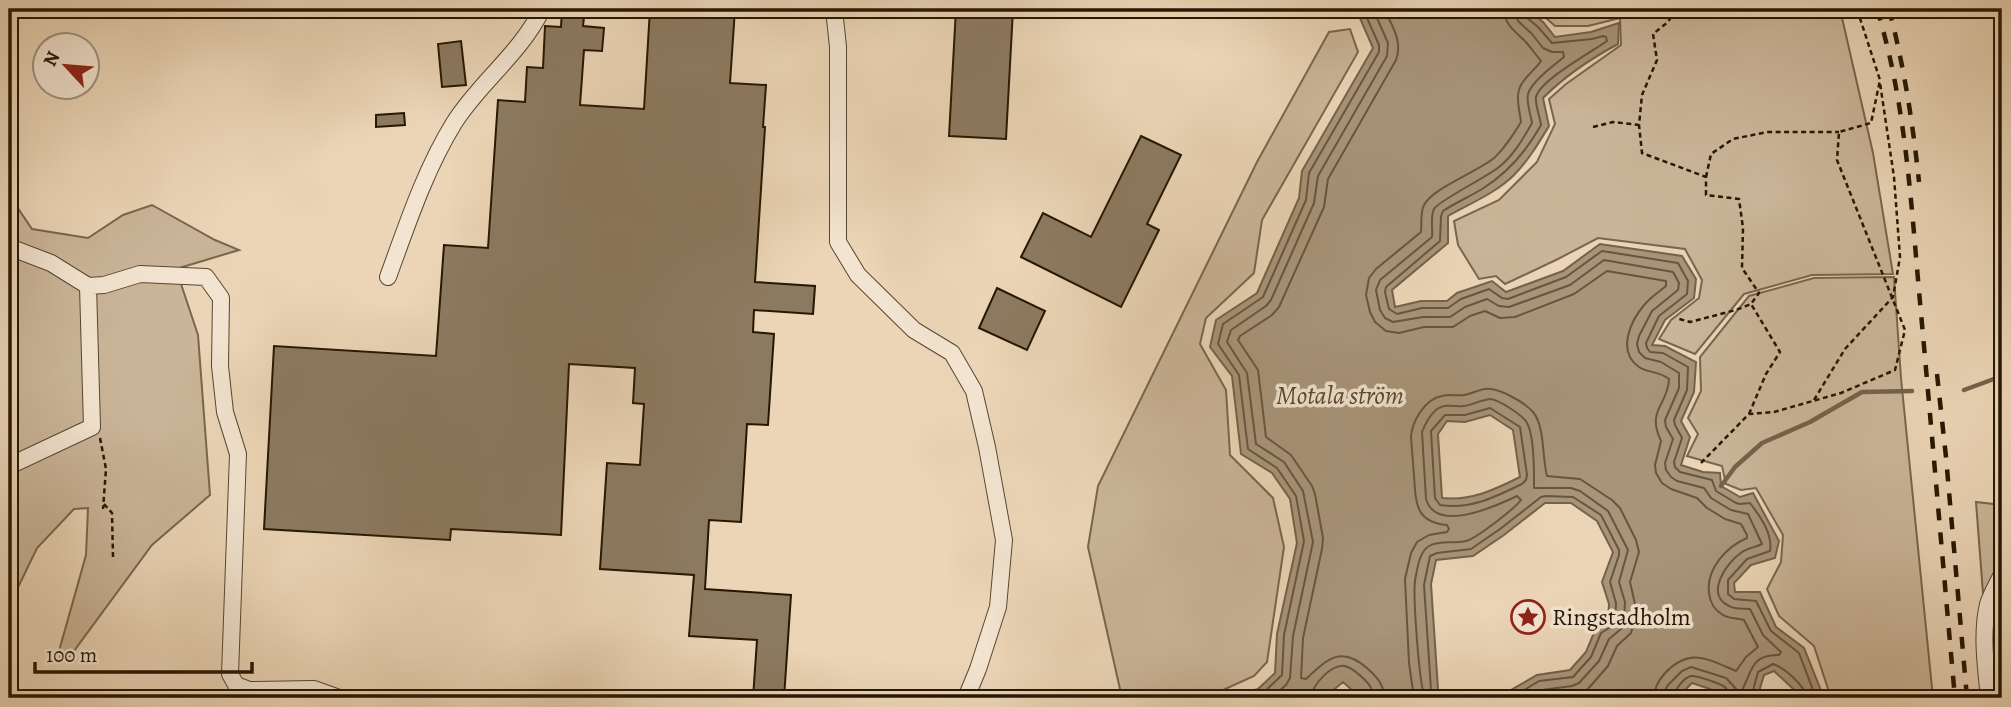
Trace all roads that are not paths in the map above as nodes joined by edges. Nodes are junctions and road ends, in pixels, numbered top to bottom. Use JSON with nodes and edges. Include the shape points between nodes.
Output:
{"nodes":[{"id":1,"x":542,"y":9,"type":"edge"},
{"id":2,"x":834,"y":9,"type":"edge"},
{"id":3,"x":9,"y":247,"type":"edge"},
{"id":4,"x":388,"y":277,"type":"dead end"},
{"id":5,"x":96,"y":285,"type":"junction"},
{"id":6,"x":9,"y":466,"type":"edge"},
{"id":7,"x":2002,"y":574,"type":"edge"},
{"id":8,"x":339,"y":698,"type":"edge"},
{"id":9,"x":965,"y":698,"type":"edge"},
{"id":10,"x":1989,"y":698,"type":"edge"}],
"edges":[{"from":1,"to":4,"type":"street","via":[[525,38],[454,122],[433,162]]},
{"from":2,"to":9,"type":"street","via":[[838,242],[858,275],[914,330],[951,353],[974,391],[987,447],[1004,540],[998,607]]},
{"from":3,"to":5,"type":"street"},
{"from":5,"to":6,"type":"street","via":[[92,426]]},
{"from":5,"to":8,"type":"street","via":[[140,274],[206,278],[220,298],[225,412],[237,454],[230,674],[236,685],[249,690],[313,689]]},
{"from":7,"to":10,"type":"street","via":[[1988,603]]}]}
